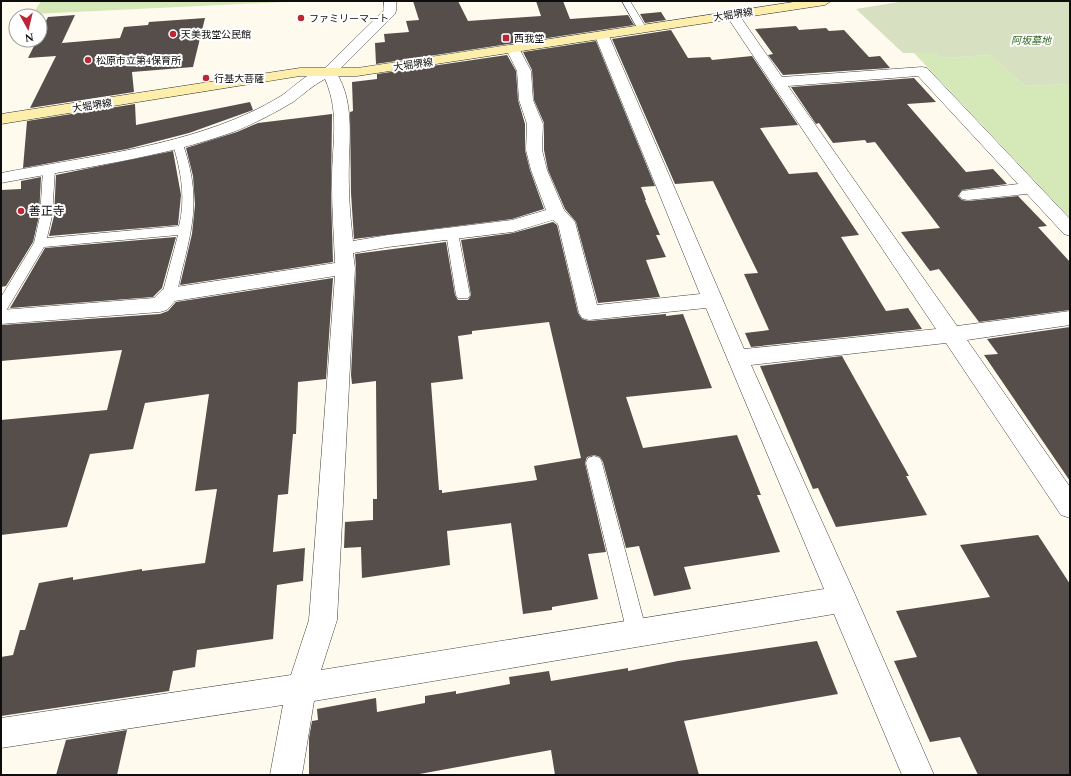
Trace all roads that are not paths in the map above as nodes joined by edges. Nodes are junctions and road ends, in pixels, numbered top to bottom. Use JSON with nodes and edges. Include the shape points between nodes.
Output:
{"nodes":[{"id":1,"x":390,"y":1,"type":"edge"},
{"id":2,"x":626,"y":1,"type":"edge"},
{"id":3,"x":825,"y":1,"type":"edge"},
{"id":4,"x":732,"y":15,"type":"junction"},
{"id":5,"x":642,"y":29,"type":"junction"},
{"id":6,"x":602,"y":36,"type":"junction"},
{"id":7,"x":513,"y":49,"type":"junction"},
{"id":8,"x":329,"y":72,"type":"junction"},
{"id":9,"x":778,"y":82,"type":"junction"},
{"id":10,"x":1,"y":119,"type":"edge"},
{"id":11,"x":178,"y":144,"type":"junction"},
{"id":12,"x":49,"y":170,"type":"junction"},
{"id":13,"x":1,"y":178,"type":"edge"},
{"id":14,"x":1031,"y":188,"type":"junction"},
{"id":15,"x":968,"y":195,"type":"dead end"},
{"id":16,"x":556,"y":213,"type":"junction"},
{"id":17,"x":184,"y":230,"type":"junction"},
{"id":18,"x":1070,"y":230,"type":"edge"},
{"id":19,"x":452,"y":233,"type":"junction"},
{"id":20,"x":40,"y":243,"type":"junction"},
{"id":21,"x":345,"y":259,"type":"junction"},
{"id":22,"x":169,"y":295,"type":"junction"},
{"id":23,"x":463,"y":295,"type":"dead end"},
{"id":24,"x":713,"y":300,"type":"junction"},
{"id":25,"x":1,"y":308,"type":"edge"},
{"id":26,"x":1,"y":317,"type":"edge"},
{"id":27,"x":1070,"y":318,"type":"edge"},
{"id":28,"x":951,"y":335,"type":"junction"},
{"id":29,"x":737,"y":358,"type":"junction"},
{"id":30,"x":594,"y":463,"type":"dead end"},
{"id":31,"x":1070,"y":506,"type":"edge"},
{"id":32,"x":843,"y":599,"type":"junction"},
{"id":33,"x":637,"y":633,"type":"junction"},
{"id":34,"x":301,"y":688,"type":"junction"},
{"id":35,"x":1,"y":733,"type":"edge"},
{"id":36,"x":286,"y":775,"type":"edge"},
{"id":37,"x":918,"y":775,"type":"edge"}],
"edges":[{"from":1,"to":8,"type":"street","via":[[390,11]]},
{"from":2,"to":5,"type":"lane"},
{"from":3,"to":4,"type":"main road","name":"大堀堺線"},
{"from":4,"to":5,"type":"main road","name":"大堀堺線"},
{"from":4,"to":9,"type":"street"},
{"from":5,"to":6,"type":"main road","name":"大堀堺線"},
{"from":6,"to":7,"type":"main road","name":"大堀堺線"},
{"from":6,"to":24,"type":"street"},
{"from":7,"to":8,"type":"main road","name":"大堀堺線","via":[[357,72]]},
{"from":7,"to":16,"type":"street","via":[[524,71],[526,100],[535,124],[534,150]]},
{"from":8,"to":10,"type":"main road","name":"大堀堺線","via":[[300,72]]},
{"from":8,"to":11,"type":"street","via":[[311,80],[264,112],[231,127]]},
{"from":8,"to":21,"type":"street","via":[[344,115],[340,185]]},
{"from":9,"to":14,"type":"street","via":[[922,71]]},
{"from":9,"to":28,"type":"street"},
{"from":11,"to":12,"type":"street"},
{"from":11,"to":17,"type":"lane","via":[[184,163],[189,200]]},
{"from":12,"to":13,"type":"street"},
{"from":12,"to":20,"type":"lane","via":[[46,216]]},
{"from":14,"to":15,"type":"street"},
{"from":14,"to":18,"type":"street"},
{"from":16,"to":19,"type":"street","via":[[513,226]]},
{"from":16,"to":24,"type":"street","via":[[566,222],[589,313]]},
{"from":17,"to":20,"type":"lane"},
{"from":17,"to":22,"type":"lane"},
{"from":19,"to":21,"type":"street","via":[[388,241]]},
{"from":19,"to":23,"type":"lane"},
{"from":20,"to":25,"type":"lane"},
{"from":21,"to":22,"type":"street"},
{"from":21,"to":34,"type":"street","via":[[323,620]]},
{"from":22,"to":26,"type":"street","via":[[160,304]]},
{"from":24,"to":29,"type":"street"},
{"from":27,"to":28,"type":"street"},
{"from":28,"to":29,"type":"street"},
{"from":28,"to":31,"type":"street"},
{"from":29,"to":32,"type":"street"},
{"from":30,"to":33,"type":"lane"},
{"from":32,"to":33,"type":"street"},
{"from":32,"to":37,"type":"street"},
{"from":33,"to":34,"type":"street"},
{"from":34,"to":35,"type":"street"},
{"from":34,"to":36,"type":"street"}]}
